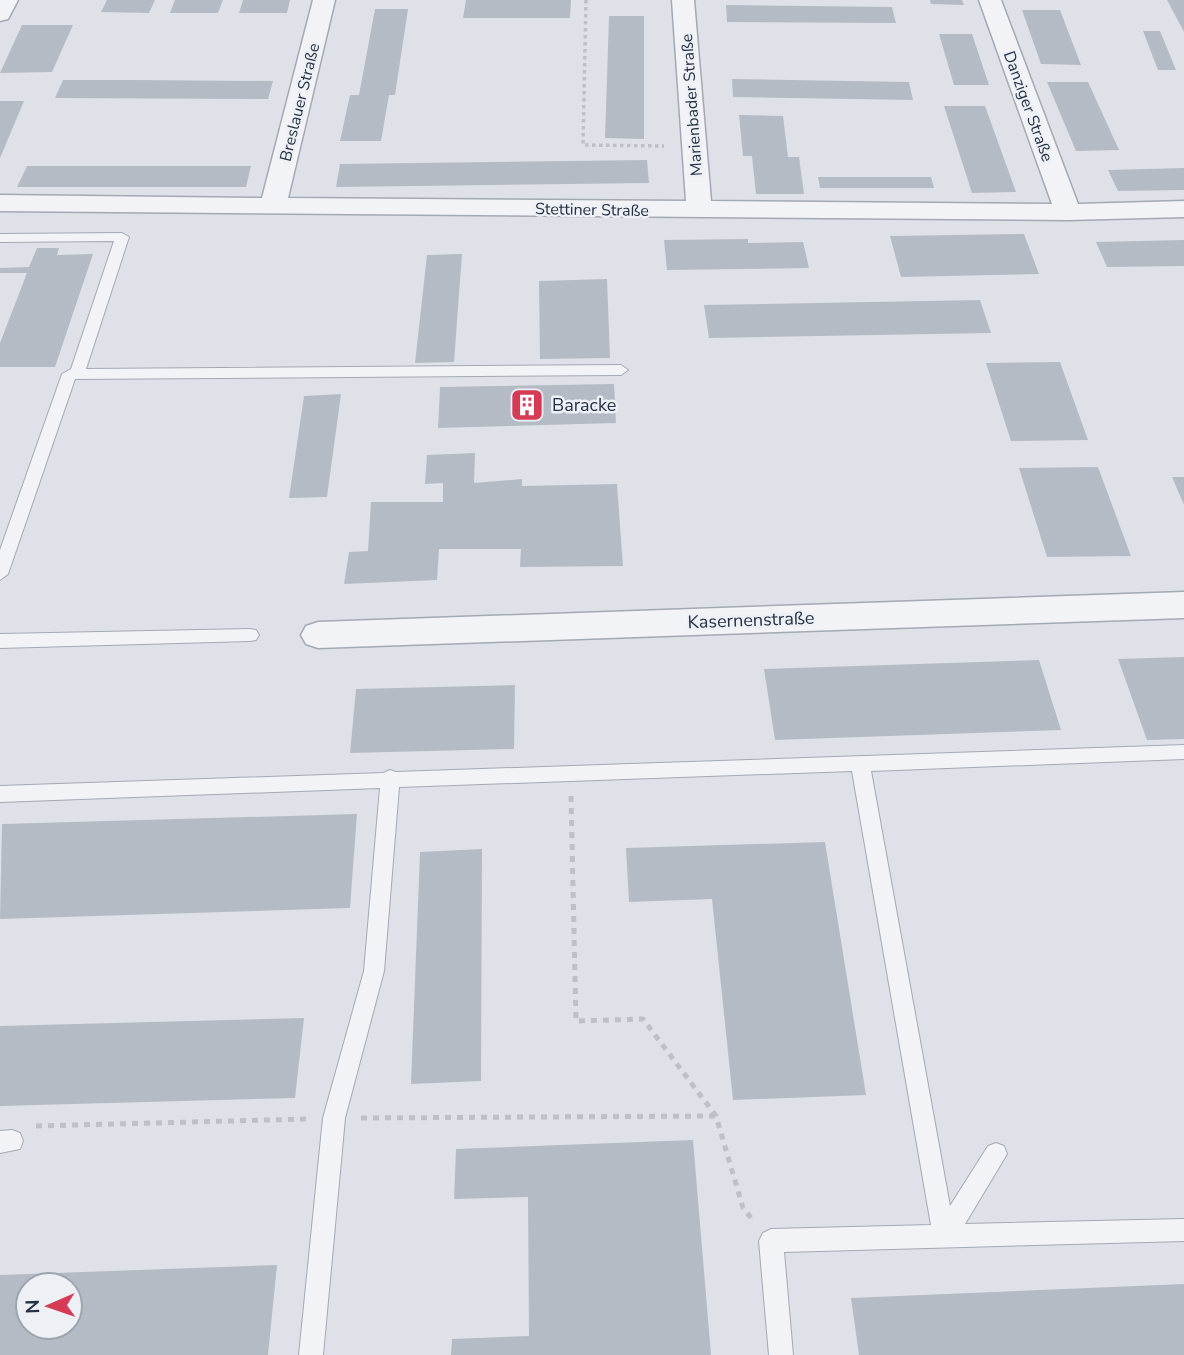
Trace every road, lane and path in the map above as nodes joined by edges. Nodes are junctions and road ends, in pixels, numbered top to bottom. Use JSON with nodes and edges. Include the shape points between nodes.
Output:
{"nodes":[{"id":1,"x":7,"y":0,"type":"edge"},
{"id":2,"x":324,"y":0,"type":"edge"},
{"id":3,"x":586,"y":0,"type":"edge"},
{"id":4,"x":683,"y":0,"type":"edge"},
{"id":5,"x":990,"y":0,"type":"edge"},
{"id":6,"x":0,"y":14,"type":"edge"},
{"id":7,"x":695,"y":146,"type":"junction"},
{"id":8,"x":0,"y":203,"type":"edge"},
{"id":9,"x":273,"y":205,"type":"junction"},
{"id":10,"x":1184,"y":209,"type":"edge"},
{"id":11,"x":699,"y":210,"type":"junction"},
{"id":12,"x":1068,"y":212,"type":"junction"},
{"id":13,"x":0,"y":238,"type":"edge"},
{"id":14,"x":621,"y":370,"type":"dead end"},
{"id":15,"x":77,"y":374,"type":"junction"},
{"id":16,"x":0,"y":574,"type":"edge"},
{"id":17,"x":1184,"y":605,"type":"edge"},
{"id":18,"x":250,"y":635,"type":"dead end"},
{"id":19,"x":318,"y":635,"type":"dead end"},
{"id":20,"x":0,"y":641,"type":"edge"},
{"id":21,"x":1184,"y":752,"type":"edge"},
{"id":22,"x":860,"y":762,"type":"junction"},
{"id":23,"x":570,"y":773,"type":"junction"},
{"id":24,"x":390,"y":778,"type":"junction"},
{"id":25,"x":0,"y":794,"type":"edge"},
{"id":26,"x":716,"y":1116,"type":"junction"},
{"id":27,"x":334,"y":1118,"type":"junction"},
{"id":28,"x":6,"y":1142,"type":"edge"},
{"id":29,"x":996,"y":1154,"type":"dead end"},
{"id":30,"x":1184,"y":1230,"type":"edge"},
{"id":31,"x":944,"y":1236,"type":"junction"},
{"id":32,"x":771,"y":1241,"type":"junction"},
{"id":33,"x":311,"y":1355,"type":"edge"},
{"id":34,"x":781,"y":1355,"type":"edge"}],
"edges":[{"from":1,"to":6,"type":"street"},
{"from":2,"to":9,"type":"street","name":"Breslauer Straße"},
{"from":3,"to":7,"type":"path","via":[[583,145]]},
{"from":4,"to":7,"type":"street","name":"Marienbader Straße"},
{"from":5,"to":12,"type":"street","name":"Danziger Straße"},
{"from":7,"to":11,"type":"street","name":"Marienbader Straße"},
{"from":8,"to":9,"type":"street","name":"Stettiner Straße"},
{"from":9,"to":11,"type":"street","name":"Stettiner Straße"},
{"from":10,"to":12,"type":"street","name":"Stettiner Straße"},
{"from":11,"to":12,"type":"street","name":"Stettiner Straße"},
{"from":13,"to":15,"type":"lane","via":[[122,237]]},
{"from":14,"to":15,"type":"lane"},
{"from":15,"to":16,"type":"lane","via":[[69,374]]},
{"from":17,"to":19,"type":"street","name":"Kasernenstraße"},
{"from":18,"to":20,"type":"lane"},
{"from":21,"to":22,"type":"lane"},
{"from":22,"to":23,"type":"lane"},
{"from":22,"to":31,"type":"lane"},
{"from":23,"to":24,"type":"lane"},
{"from":23,"to":26,"type":"path","via":[[576,1021],[643,1019]]},
{"from":24,"to":25,"type":"lane"},
{"from":24,"to":27,"type":"lane","via":[[374,971]]},
{"from":26,"to":27,"type":"path"},
{"from":26,"to":32,"type":"path","via":[[743,1208]]},
{"from":27,"to":28,"type":"path","via":[[34,1126]]},
{"from":27,"to":33,"type":"lane"},
{"from":29,"to":31,"type":"lane"},
{"from":30,"to":31,"type":"lane"},
{"from":31,"to":32,"type":"lane"},
{"from":32,"to":34,"type":"lane"}]}
